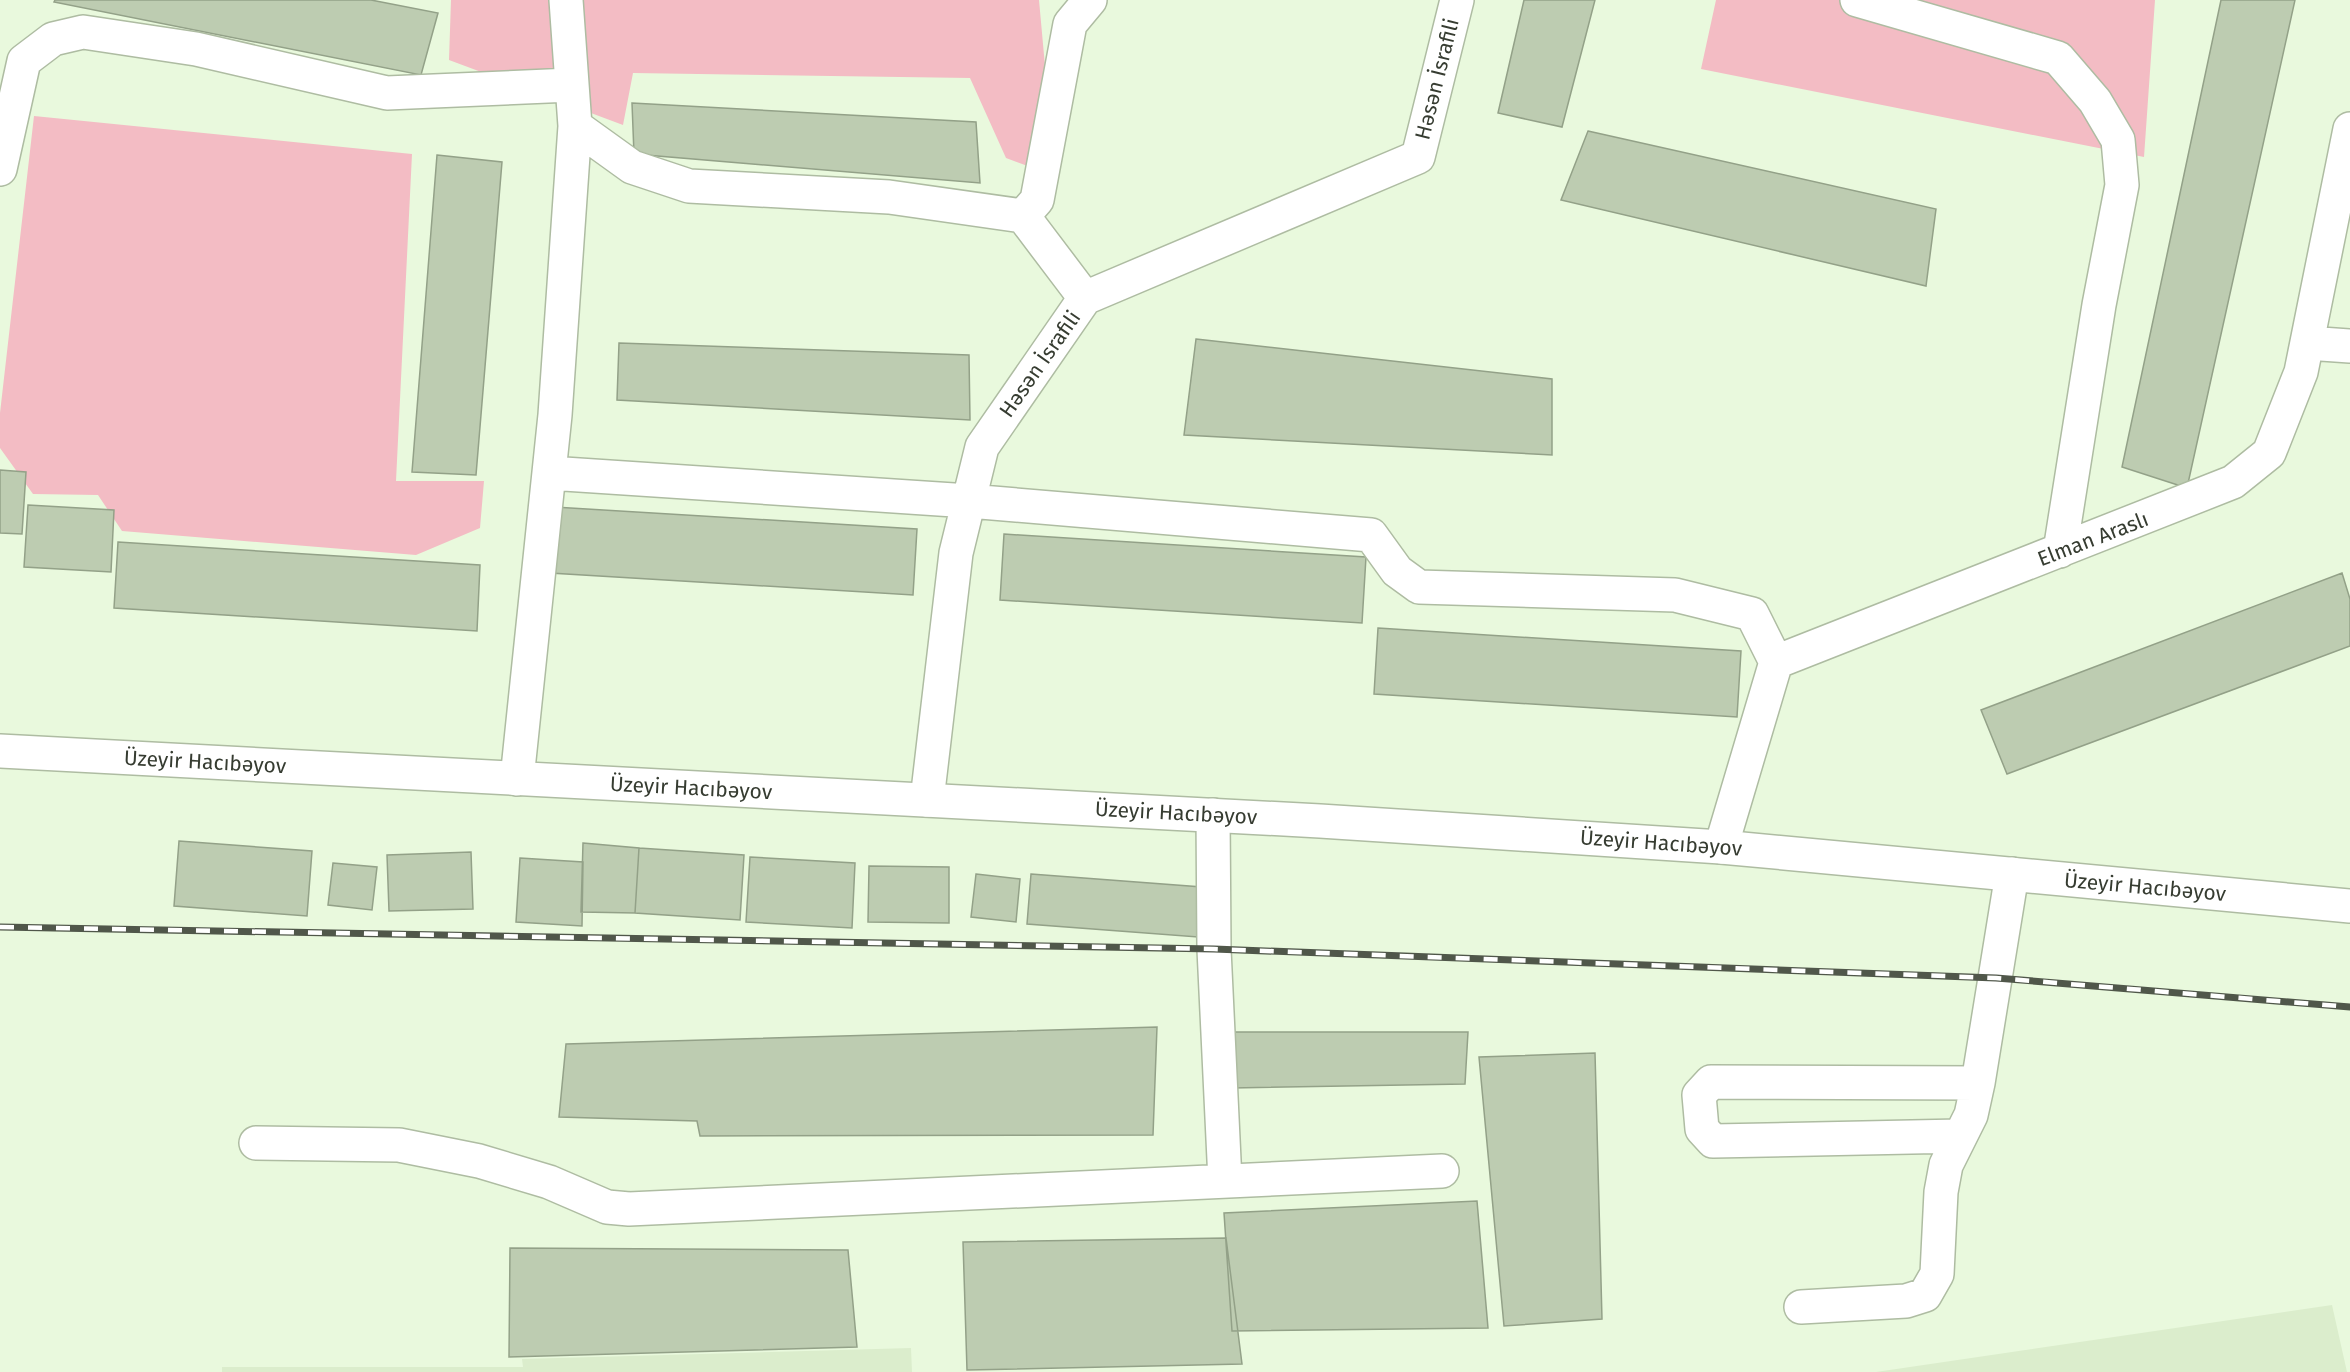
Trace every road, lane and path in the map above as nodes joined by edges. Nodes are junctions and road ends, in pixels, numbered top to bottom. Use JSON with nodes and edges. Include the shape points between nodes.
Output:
{"nodes":[{"id":1,"x":566,"y":0,"type":"edge"},
{"id":2,"x":1090,"y":0,"type":"edge"},
{"id":3,"x":1457,"y":0,"type":"edge"},
{"id":4,"x":1857,"y":0,"type":"edge"},
{"id":5,"x":571,"y":85,"type":"junction"},
{"id":6,"x":575,"y":126,"type":"junction"},
{"id":7,"x":2350,"y":129,"type":"edge"},
{"id":8,"x":0,"y":168,"type":"edge"},
{"id":9,"x":1023,"y":216,"type":"junction"},
{"id":10,"x":1085,"y":298,"type":"junction"},
{"id":11,"x":2307,"y":343,"type":"junction"},
{"id":12,"x":2350,"y":346,"type":"edge"},
{"id":13,"x":549,"y":473,"type":"junction"},
{"id":14,"x":969,"y":501,"type":"junction"},
{"id":15,"x":2060,"y":551,"type":"junction"},
{"id":16,"x":1776,"y":662,"type":"junction"},
{"id":17,"x":0,"y":751,"type":"edge"},
{"id":18,"x":517,"y":779,"type":"junction"},
{"id":19,"x":927,"y":800,"type":"junction"},
{"id":20,"x":1213,"y":815,"type":"junction"},
{"id":21,"x":1721,"y":847,"type":"junction"},
{"id":22,"x":2012,"y":874,"type":"junction"},
{"id":23,"x":2350,"y":906,"type":"edge"},
{"id":24,"x":1978,"y":1083,"type":"junction"},
{"id":25,"x":1960,"y":1136,"type":"junction"},
{"id":26,"x":256,"y":1143,"type":"dead end"},
{"id":27,"x":1442,"y":1171,"type":"dead end"},
{"id":28,"x":1226,"y":1181,"type":"junction"},
{"id":29,"x":1801,"y":1307,"type":"dead end"}],
"edges":[{"from":1,"to":5,"type":"main road"},
{"from":2,"to":9,"type":"main road","via":[[1070,24],[1037,200]]},
{"from":3,"to":10,"type":"main road","name":"Həsən İsrafili","via":[[1419,157]]},
{"from":4,"to":15,"type":"main road","via":[[2058,58],[2095,100],[2118,141],[2122,185]]},
{"from":5,"to":6,"type":"main road"},
{"from":5,"to":8,"type":"main road","via":[[387,93],[196,49],[83,32],[53,39],[24,61]]},
{"from":6,"to":9,"type":"main road","via":[[632,167],[689,186],[889,197]]},
{"from":6,"to":13,"type":"main road"},
{"from":7,"to":11,"type":"main road","name":"Elman Araslı"},
{"from":9,"to":10,"type":"main road"},
{"from":10,"to":14,"type":"main road","name":"Həsən İsrafili","via":[[982,447]]},
{"from":11,"to":12,"type":"main road"},
{"from":11,"to":15,"type":"main road","name":"Elman Araslı","via":[[2301,372],[2269,453],[2233,482]]},
{"from":13,"to":14,"type":"main road"},
{"from":13,"to":18,"type":"main road"},
{"from":14,"to":16,"type":"main road","via":[[1371,535],[1397,571],[1419,587],[1675,595],[1752,614]]},
{"from":14,"to":19,"type":"main road","name":"Həsən İsrafili","via":[[956,553]]},
{"from":15,"to":16,"type":"main road","name":"Elman Araslı"},
{"from":16,"to":21,"type":"main road"},
{"from":17,"to":18,"type":"main road","name":"Üzeyir Hacıbəyov"},
{"from":18,"to":19,"type":"main road","name":"Üzeyir Hacıbəyov"},
{"from":19,"to":20,"type":"main road","name":"Üzeyir Hacıbəyov"},
{"from":20,"to":21,"type":"main road","name":"Üzeyir Hacıbəyov"},
{"from":20,"to":28,"type":"main road","via":[[1214,950]]},
{"from":21,"to":22,"type":"main road","name":"Üzeyir Hacıbəyov"},
{"from":22,"to":23,"type":"main road","name":"Üzeyir Hacıbəyov"},
{"from":22,"to":24,"type":"main road"},
{"from":24,"to":25,"type":"main road","via":[[1971,1115]]},
{"from":24,"to":25,"type":"main road","via":[[1712,1082],[1699,1095],[1702,1129],[1713,1141]]},
{"from":25,"to":29,"type":"main road","via":[[1946,1165],[1937,1274],[1925,1295],[1906,1301]]},
{"from":26,"to":28,"type":"main road","via":[[399,1145],[479,1161],[549,1182],[607,1207],[629,1209]]},
{"from":27,"to":28,"type":"main road"}]}
